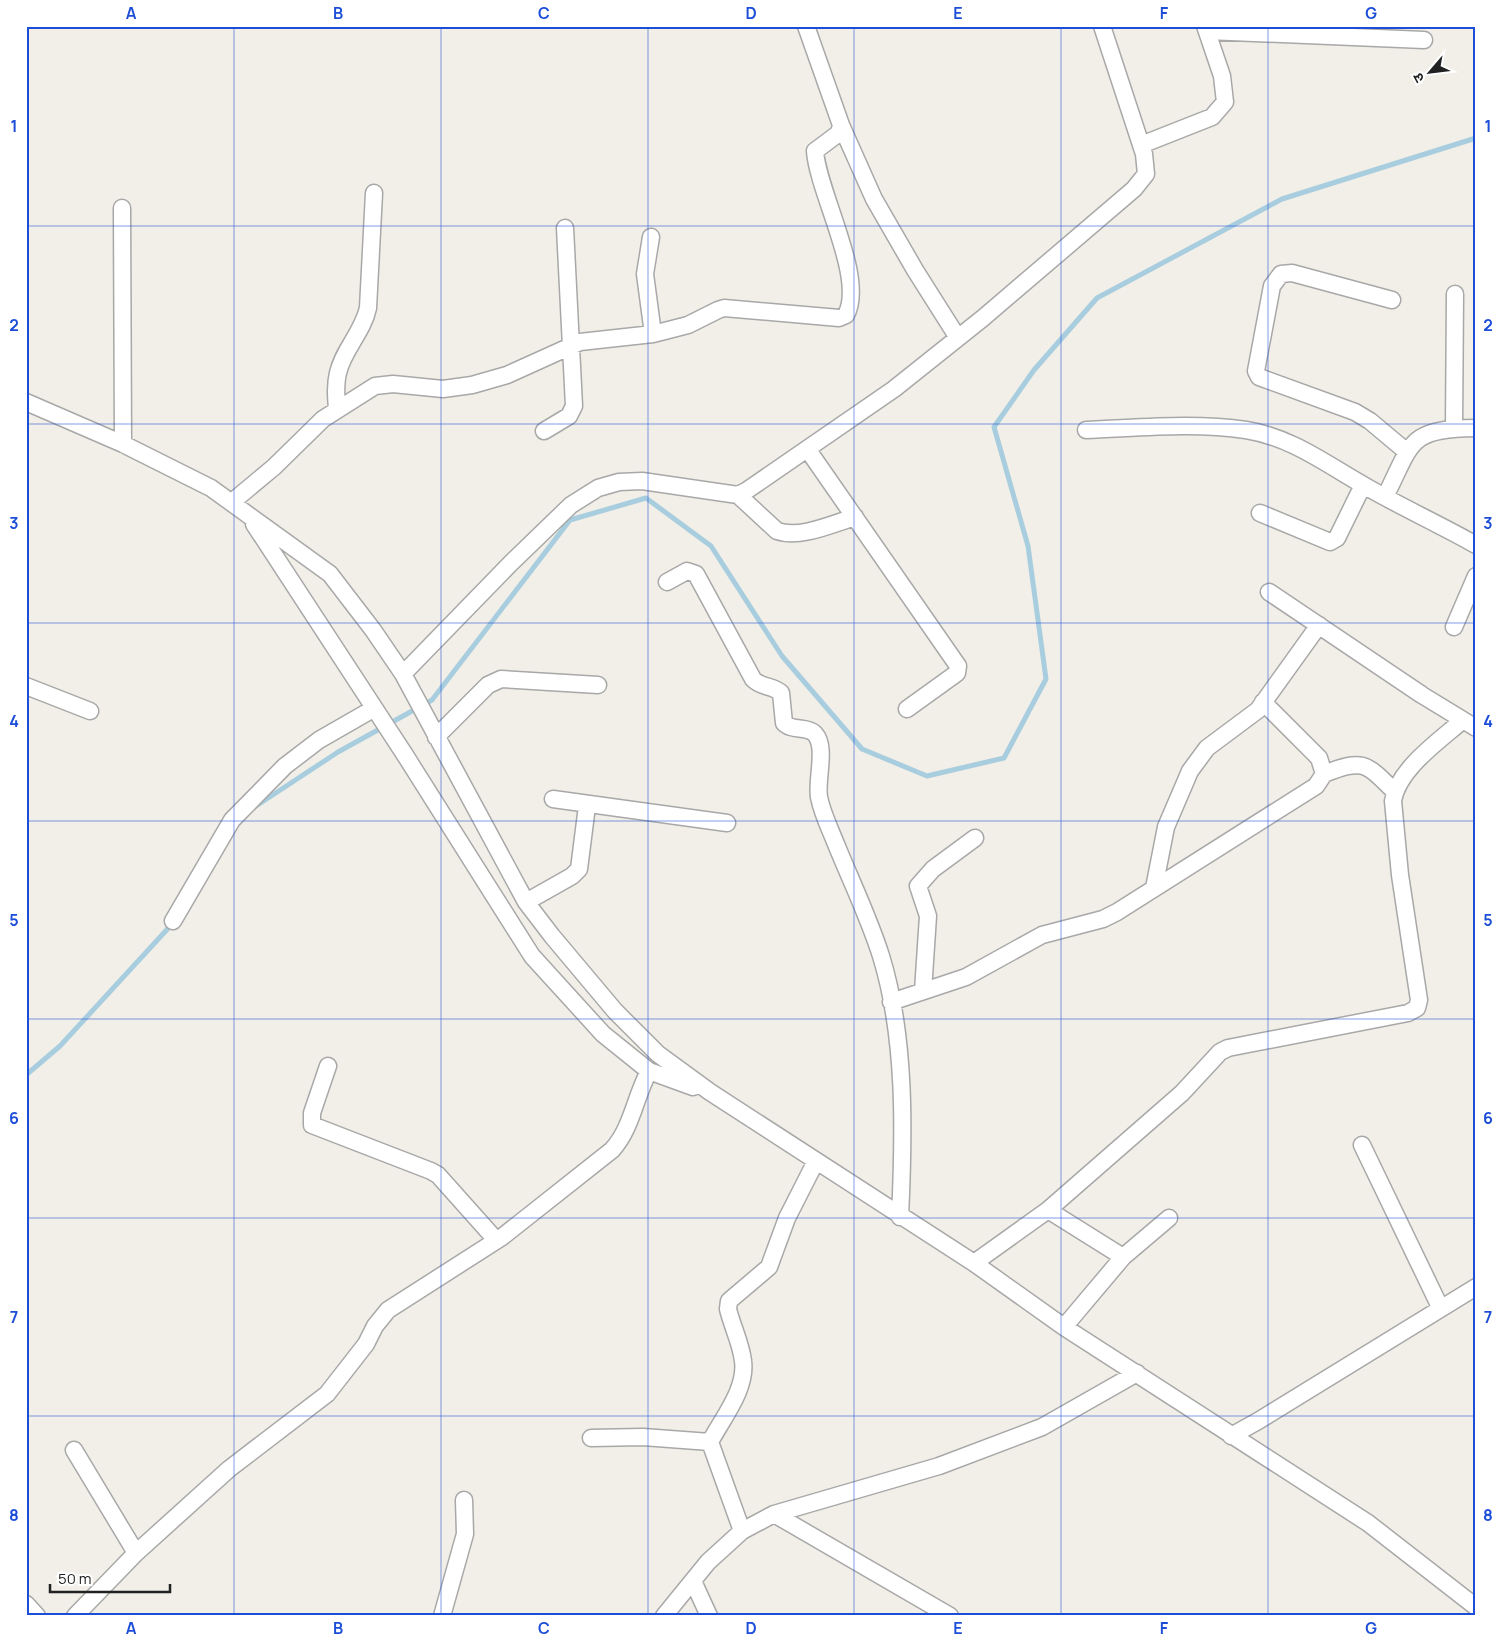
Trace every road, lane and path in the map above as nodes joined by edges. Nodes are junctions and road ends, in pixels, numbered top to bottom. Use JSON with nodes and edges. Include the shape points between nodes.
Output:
{"nodes":[{"id":1,"x":806,"y":26,"type":"edge"},
{"id":2,"x":1102,"y":26,"type":"edge"},
{"id":3,"x":1206,"y":28,"type":"edge"},
{"id":4,"x":1283,"y":30,"type":"edge"},
{"id":5,"x":1378,"y":32,"type":"edge"},
{"id":6,"x":1424,"y":40,"type":"dead end"},
{"id":7,"x":841,"y":126,"type":"junction"},
{"id":8,"x":1141,"y":145,"type":"junction"},
{"id":9,"x":374,"y":193,"type":"dead end"},
{"id":10,"x":122,"y":208,"type":"dead end"},
{"id":11,"x":565,"y":228,"type":"dead end"},
{"id":12,"x":651,"y":238,"type":"dead end"},
{"id":13,"x":1455,"y":294,"type":"dead end"},
{"id":14,"x":1392,"y":300,"type":"dead end"},
{"id":15,"x":653,"y":334,"type":"junction"},
{"id":16,"x":958,"y":338,"type":"junction"},
{"id":17,"x":569,"y":347,"type":"junction"},
{"id":18,"x":26,"y":402,"type":"edge"},
{"id":19,"x":337,"y":409,"type":"junction"},
{"id":20,"x":1454,"y":428,"type":"junction"},
{"id":21,"x":1476,"y":428,"type":"edge"},
{"id":22,"x":544,"y":430,"type":"dead end"},
{"id":23,"x":1086,"y":430,"type":"dead end"},
{"id":24,"x":123,"y":444,"type":"junction"},
{"id":25,"x":808,"y":450,"type":"junction"},
{"id":26,"x":1407,"y":452,"type":"junction"},
{"id":27,"x":1363,"y":485,"type":"junction"},
{"id":28,"x":738,"y":495,"type":"junction"},
{"id":29,"x":1384,"y":497,"type":"junction"},
{"id":30,"x":232,"y":502,"type":"junction"},
{"id":31,"x":1260,"y":513,"type":"dead end"},
{"id":32,"x":248,"y":516,"type":"junction"},
{"id":33,"x":855,"y":518,"type":"junction"},
{"id":34,"x":1476,"y":545,"type":"edge"},
{"id":35,"x":1476,"y":576,"type":"edge"},
{"id":36,"x":666,"y":582,"type":"dead end"},
{"id":37,"x":1269,"y":592,"type":"dead end"},
{"id":38,"x":1319,"y":625,"type":"junction"},
{"id":39,"x":1454,"y":627,"type":"dead end"},
{"id":40,"x":403,"y":674,"type":"junction"},
{"id":41,"x":598,"y":684,"type":"dead end"},
{"id":42,"x":26,"y":686,"type":"edge"},
{"id":43,"x":1263,"y":702,"type":"junction"},
{"id":44,"x":907,"y":709,"type":"dead end"},
{"id":45,"x":90,"y":711,"type":"dead end"},
{"id":46,"x":376,"y":713,"type":"junction"},
{"id":47,"x":1469,"y":724,"type":"edge"},
{"id":48,"x":432,"y":729,"type":"junction"},
{"id":49,"x":1324,"y":774,"type":"junction"},
{"id":50,"x":1394,"y":791,"type":"junction"},
{"id":51,"x":553,"y":800,"type":"dead end"},
{"id":52,"x":587,"y":806,"type":"junction"},
{"id":53,"x":727,"y":823,"type":"dead end"},
{"id":54,"x":975,"y":838,"type":"dead end"},
{"id":55,"x":1154,"y":888,"type":"junction"},
{"id":56,"x":526,"y":902,"type":"junction"},
{"id":57,"x":174,"y":921,"type":"dead end"},
{"id":58,"x":923,"y":991,"type":"junction"},
{"id":59,"x":891,"y":1002,"type":"junction"},
{"id":60,"x":328,"y":1066,"type":"dead end"},
{"id":61,"x":649,"y":1071,"type":"junction"},
{"id":62,"x":710,"y":1092,"type":"junction"},
{"id":63,"x":1362,"y":1145,"type":"dead end"},
{"id":64,"x":816,"y":1161,"type":"junction"},
{"id":65,"x":1048,"y":1210,"type":"junction"},
{"id":66,"x":900,"y":1217,"type":"junction"},
{"id":67,"x":1169,"y":1218,"type":"dead end"},
{"id":68,"x":496,"y":1240,"type":"junction"},
{"id":69,"x":1123,"y":1257,"type":"junction"},
{"id":70,"x":974,"y":1263,"type":"junction"},
{"id":71,"x":1476,"y":1287,"type":"edge"},
{"id":72,"x":1440,"y":1307,"type":"junction"},
{"id":73,"x":1064,"y":1327,"type":"junction"},
{"id":74,"x":1137,"y":1374,"type":"junction"},
{"id":75,"x":1230,"y":1436,"type":"junction"},
{"id":76,"x":591,"y":1438,"type":"dead end"},
{"id":77,"x":710,"y":1442,"type":"junction"},
{"id":78,"x":74,"y":1450,"type":"dead end"},
{"id":79,"x":464,"y":1500,"type":"dead end"},
{"id":80,"x":774,"y":1514,"type":"junction"},
{"id":81,"x":742,"y":1531,"type":"junction"},
{"id":82,"x":136,"y":1553,"type":"junction"},
{"id":83,"x":693,"y":1581,"type":"junction"},
{"id":84,"x":26,"y":1604,"type":"edge"},
{"id":85,"x":1476,"y":1607,"type":"edge"},
{"id":86,"x":37,"y":1616,"type":"edge"},
{"id":87,"x":75,"y":1616,"type":"edge"},
{"id":88,"x":442,"y":1616,"type":"edge"},
{"id":89,"x":664,"y":1616,"type":"edge"},
{"id":90,"x":709,"y":1616,"type":"edge"},
{"id":91,"x":950,"y":1616,"type":"edge"}],
"edges":[{"from":1,"to":7,"type":"street"},
{"from":2,"to":8,"type":"street"},
{"from":3,"to":4,"type":"street"},
{"from":3,"to":8,"type":"street","via":[[1222,76],[1225,102],[1212,118]]},
{"from":4,"to":5,"type":"street"},
{"from":5,"to":6,"type":"street"},
{"from":7,"to":15,"type":"street","via":[[839,133],[815,151],[850,275],[853,298],[846,314],[839,318],[724,308],[688,326]]},
{"from":7,"to":16,"type":"street","via":[[874,199]]},
{"from":8,"to":16,"type":"street","via":[[1146,168],[1141,182]]},
{"from":9,"to":19,"type":"street","via":[[368,308],[337,374]]},
{"from":10,"to":24,"type":"street"},
{"from":11,"to":17,"type":"street"},
{"from":12,"to":15,"type":"street","via":[[645,274]]},
{"from":13,"to":20,"type":"street"},
{"from":14,"to":26,"type":"street","via":[[1292,273],[1281,274],[1272,286],[1256,371],[1259,377],[1355,412]]},
{"from":15,"to":17,"type":"street","via":[[585,341]]},
{"from":16,"to":25,"type":"street","via":[[894,389]]},
{"from":17,"to":19,"type":"street","via":[[506,375],[472,385],[443,389],[393,384],[375,386]]},
{"from":17,"to":22,"type":"street","via":[[573,412]]},
{"from":18,"to":24,"type":"street"},
{"from":19,"to":30,"type":"street"},
{"from":20,"to":21,"type":"street"},
{"from":20,"to":26,"type":"street","via":[[1427,433],[1416,440]]},
{"from":23,"to":27,"type":"street","via":[[1190,426],[1247,430],[1296,446]]},
{"from":24,"to":30,"type":"street"},
{"from":25,"to":28,"type":"street"},
{"from":25,"to":33,"type":"street"},
{"from":26,"to":29,"type":"street"},
{"from":27,"to":29,"type":"street"},
{"from":27,"to":31,"type":"street","via":[[1337,538],[1330,542]]},
{"from":28,"to":33,"type":"street","via":[[783,533],[798,533]]},
{"from":28,"to":40,"type":"street","via":[[642,481],[619,482],[598,488],[571,505]]},
{"from":29,"to":34,"type":"street","via":[[1422,514]]},
{"from":30,"to":32,"type":"street"},
{"from":32,"to":40,"type":"street","via":[[330,574]]},
{"from":32,"to":46,"type":"street"},
{"from":33,"to":44,"type":"street","via":[[958,666],[957,673]]},
{"from":35,"to":39,"type":"street"},
{"from":36,"to":59,"type":"street","via":[[687,571],[696,574],[753,679],[759,685],[781,693],[784,723],[813,732],[816,736],[820,748],[819,796],[881,957]]},
{"from":37,"to":38,"type":"street"},
{"from":38,"to":43,"type":"street"},
{"from":38,"to":47,"type":"street"},
{"from":40,"to":48,"type":"street"},
{"from":41,"to":48,"type":"street","via":[[501,679],[488,685]]},
{"from":42,"to":45,"type":"street"},
{"from":43,"to":49,"type":"street","via":[[1319,758]]},
{"from":43,"to":55,"type":"street","via":[[1249,717],[1207,748],[1190,771],[1166,827]]},
{"from":46,"to":57,"type":"street","via":[[319,740],[292,761],[232,820]]},
{"from":46,"to":61,"type":"street","via":[[532,956],[603,1034]]},
{"from":47,"to":50,"type":"street","via":[[1408,770]]},
{"from":48,"to":56,"type":"street"},
{"from":49,"to":50,"type":"street","via":[[1350,765],[1363,765]]},
{"from":49,"to":55,"type":"street","via":[[1316,786]]},
{"from":50,"to":65,"type":"street","via":[[1400,875],[1419,1000],[1417,1008],[1402,1014],[1228,1048],[1209,1062],[1182,1093]]},
{"from":51,"to":52,"type":"street"},
{"from":52,"to":53,"type":"street"},
{"from":52,"to":56,"type":"street","via":[[579,869]]},
{"from":54,"to":58,"type":"street","via":[[934,869],[918,886],[928,916]]},
{"from":55,"to":58,"type":"street","via":[[1103,919],[1042,935],[974,973]]},
{"from":56,"to":62,"type":"street","via":[[615,1011],[658,1054]]},
{"from":58,"to":59,"type":"street"},
{"from":59,"to":66,"type":"street","via":[[902,1117]]},
{"from":60,"to":68,"type":"street","via":[[312,1113],[312,1125],[431,1170]]},
{"from":61,"to":62,"type":"street"},
{"from":61,"to":68,"type":"street","via":[[629,1124],[612,1150]]},
{"from":62,"to":64,"type":"street"},
{"from":63,"to":72,"type":"street"},
{"from":64,"to":66,"type":"street"},
{"from":64,"to":77,"type":"street","via":[[787,1218],[769,1267],[729,1301],[743,1374],[740,1386]]},
{"from":65,"to":69,"type":"street"},
{"from":65,"to":70,"type":"street"},
{"from":66,"to":70,"type":"street"},
{"from":67,"to":69,"type":"street"},
{"from":68,"to":82,"type":"street","via":[[388,1310],[374,1326],[366,1344],[322,1398],[229,1468]]},
{"from":69,"to":73,"type":"street"},
{"from":70,"to":73,"type":"street"},
{"from":71,"to":72,"type":"street"},
{"from":72,"to":75,"type":"street"},
{"from":73,"to":74,"type":"street"},
{"from":74,"to":75,"type":"street"},
{"from":74,"to":80,"type":"street","via":[[1042,1427],[939,1466]]},
{"from":75,"to":85,"type":"street","via":[[1368,1523]]},
{"from":76,"to":77,"type":"street","via":[[642,1437]]},
{"from":77,"to":81,"type":"street"},
{"from":78,"to":82,"type":"street"},
{"from":79,"to":88,"type":"street","via":[[465,1534]]},
{"from":80,"to":81,"type":"street"},
{"from":80,"to":91,"type":"street"},
{"from":81,"to":83,"type":"street","via":[[708,1562]]},
{"from":82,"to":87,"type":"street"},
{"from":83,"to":89,"type":"street"},
{"from":83,"to":90,"type":"street"},
{"from":84,"to":86,"type":"street"}]}
